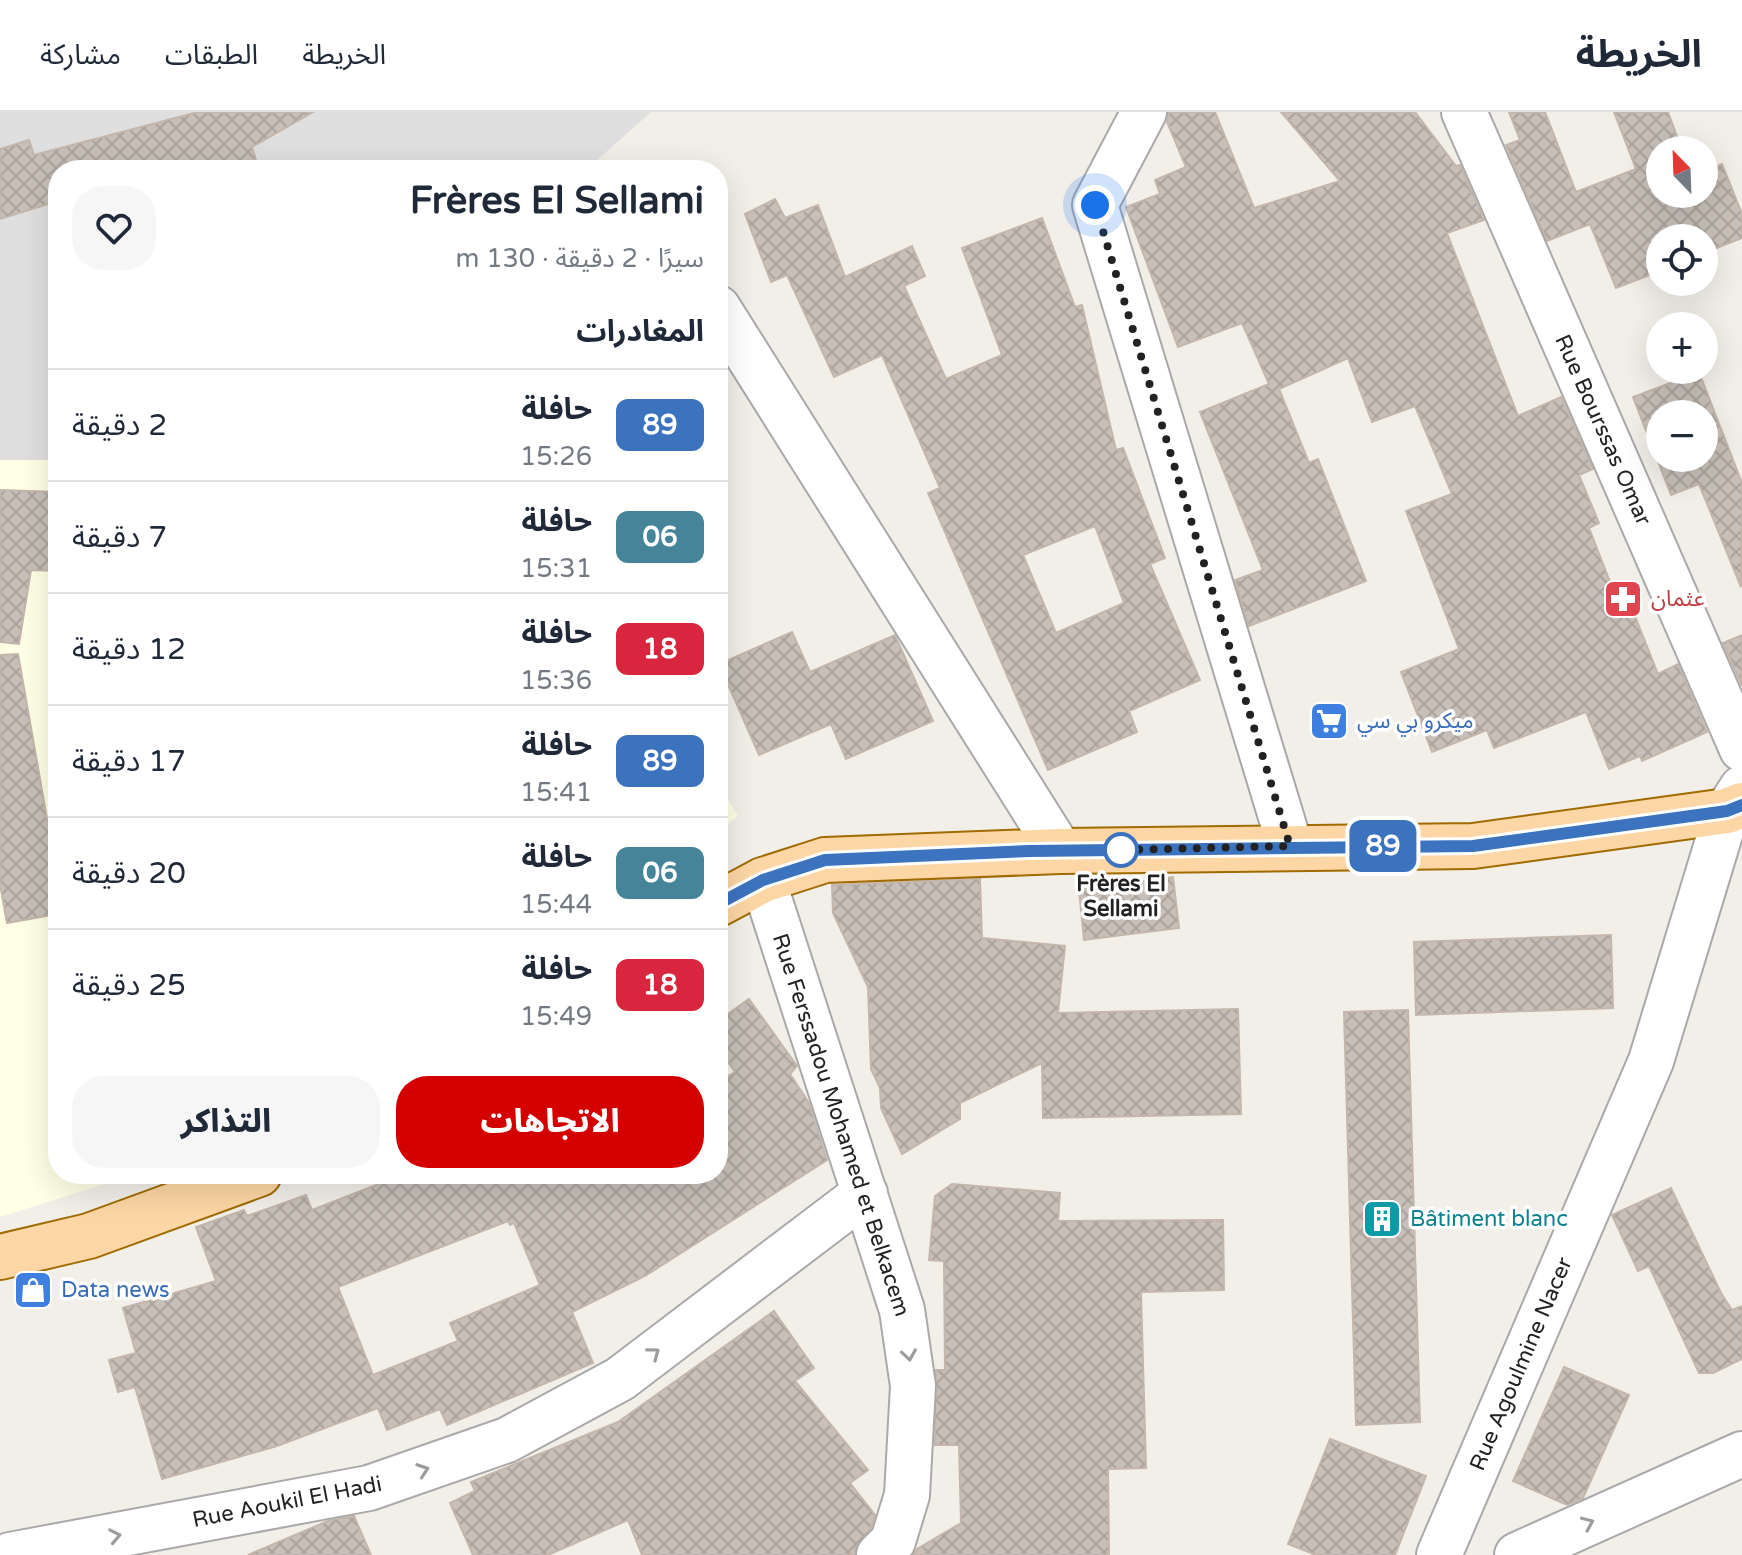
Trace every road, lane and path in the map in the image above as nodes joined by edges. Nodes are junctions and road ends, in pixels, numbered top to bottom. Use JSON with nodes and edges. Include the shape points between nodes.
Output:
{"nodes":[{"id":1,"x":1144,"y":112,"type":"edge"},
{"id":2,"x":1464,"y":112,"type":"edge"},
{"id":3,"x":728,"y":324,"type":"edge"},
{"id":4,"x":1742,"y":749,"type":"edge"},
{"id":5,"x":1737,"y":801,"type":"edge"},
{"id":6,"x":1290,"y":846,"type":"junction"},
{"id":7,"x":1060,"y":851,"type":"junction"},
{"id":8,"x":763,"y":880,"type":"junction"},
{"id":9,"x":728,"y":899,"type":"edge"},
{"id":10,"x":232,"y":1184,"type":"edge"},
{"id":11,"x":865,"y":1193,"type":"junction"},
{"id":12,"x":0,"y":1257,"type":"edge"},
{"id":13,"x":1742,"y":1454,"type":"edge"},
{"id":14,"x":10,"y":1555,"type":"edge"},
{"id":15,"x":879,"y":1555,"type":"edge"},
{"id":16,"x":1439,"y":1555,"type":"edge"},
{"id":17,"x":1517,"y":1555,"type":"edge"}],
"edges":[{"from":1,"to":6,"type":"street","via":[[1095,205]]},
{"from":2,"to":4,"type":"street","name":"Rue Bourssas Omar"},
{"from":3,"to":7,"type":"street"},
{"from":5,"to":6,"type":"main road","via":[[1473,846]]},
{"from":5,"to":16,"type":"street","name":"Rue Agoulmine Nacer","via":[[1651,1061]]},
{"from":6,"to":7,"type":"main road"},
{"from":7,"to":8,"type":"main road","via":[[825,860]]},
{"from":8,"to":9,"type":"main road"},
{"from":8,"to":11,"type":"street","name":"Rue Ferssadou Mohamed et Belkacem"},
{"from":10,"to":12,"type":"main road","via":[[89,1236]]},
{"from":14,"to":11,"type":"street","name":"Rue Aoukil El Hadi","one_way":true,"via":[[369,1488],[507,1440],[620,1379]]},
{"from":11,"to":15,"type":"street","name":"Rue Ferssadou Mohamed et Belkacem","one_way":true,"via":[[902,1310],[913,1386],[907,1495],[893,1541]]},
{"from":17,"to":13,"type":"street","one_way":true}]}
